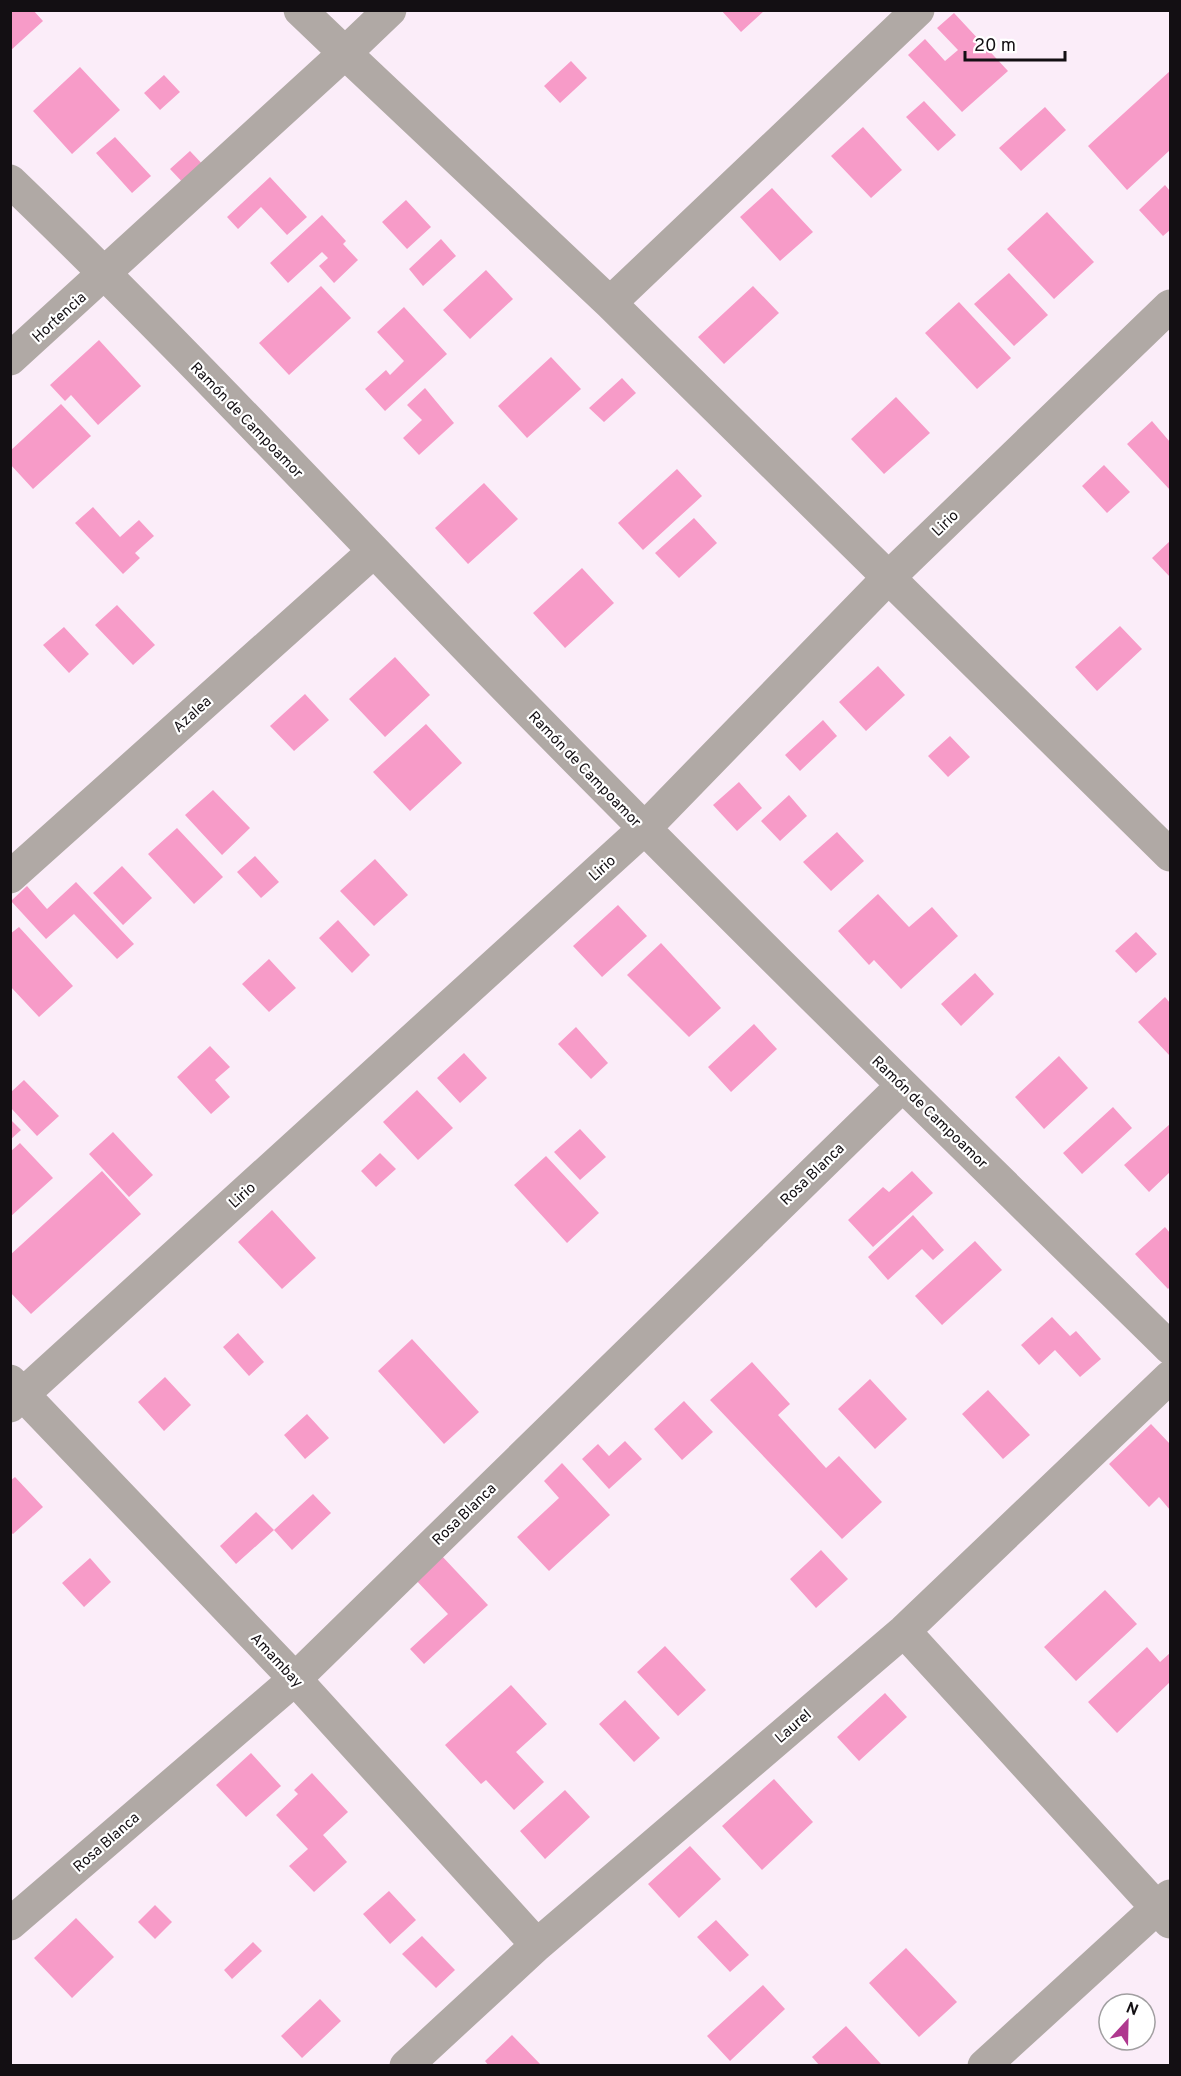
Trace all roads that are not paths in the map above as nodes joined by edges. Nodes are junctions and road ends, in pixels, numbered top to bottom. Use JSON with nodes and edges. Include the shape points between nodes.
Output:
{"nodes":[{"id":1,"x":300,"y":10,"type":"edge"},
{"id":2,"x":390,"y":10,"type":"edge"},
{"id":3,"x":918,"y":10,"type":"edge"},
{"id":4,"x":345,"y":52,"type":"junction"},
{"id":5,"x":10,"y":181,"type":"edge"},
{"id":6,"x":107,"y":274,"type":"junction"},
{"id":7,"x":610,"y":303,"type":"junction"},
{"id":8,"x":1170,"y":306,"type":"edge"},
{"id":9,"x":10,"y":359,"type":"edge"},
{"id":10,"x":373,"y":552,"type":"junction"},
{"id":11,"x":888,"y":578,"type":"junction"},
{"id":12,"x":644,"y":829,"type":"junction"},
{"id":13,"x":1167,"y":846,"type":"edge"},
{"id":14,"x":10,"y":877,"type":"edge"},
{"id":15,"x":903,"y":1086,"type":"junction"},
{"id":16,"x":1170,"y":1348,"type":"edge"},
{"id":17,"x":1170,"y":1377,"type":"edge"},
{"id":18,"x":15,"y":1394,"type":"edge"},
{"id":19,"x":904,"y":1630,"type":"junction"},
{"id":20,"x":295,"y":1679,"type":"junction"},
{"id":21,"x":1166,"y":1909,"type":"edge"},
{"id":22,"x":10,"y":1924,"type":"edge"},
{"id":23,"x":537,"y":1945,"type":"junction"},
{"id":24,"x":406,"y":2066,"type":"edge"},
{"id":25,"x":984,"y":2066,"type":"edge"}],
"edges":[{"from":1,"to":4,"type":"street"},
{"from":2,"to":4,"type":"street","name":"Hortencia"},
{"from":3,"to":7,"type":"street"},
{"from":4,"to":6,"type":"street","name":"Hortencia"},
{"from":4,"to":7,"type":"street"},
{"from":5,"to":6,"type":"street","name":"Ramón de Campoamor"},
{"from":6,"to":9,"type":"street","name":"Hortencia"},
{"from":6,"to":10,"type":"street","name":"Ramón de Campoamor"},
{"from":7,"to":11,"type":"street"},
{"from":8,"to":11,"type":"street","name":"Lirio"},
{"from":10,"to":12,"type":"street","name":"Ramón de Campoamor"},
{"from":10,"to":14,"type":"street","name":"Azalea"},
{"from":11,"to":12,"type":"street","name":"Lirio"},
{"from":11,"to":13,"type":"street"},
{"from":12,"to":15,"type":"street","name":"Ramón de Campoamor"},
{"from":12,"to":18,"type":"street","name":"Lirio"},
{"from":15,"to":16,"type":"street","name":"Ramón de Campoamor"},
{"from":15,"to":20,"type":"street","name":"Rosa Blanca"},
{"from":17,"to":19,"type":"street","name":"Laurel"},
{"from":18,"to":20,"type":"street","name":"Amambay"},
{"from":19,"to":21,"type":"street"},
{"from":19,"to":23,"type":"street","name":"Laurel"},
{"from":20,"to":22,"type":"street","name":"Rosa Blanca"},
{"from":20,"to":23,"type":"street","name":"Amambay"},
{"from":21,"to":25,"type":"street"},
{"from":23,"to":24,"type":"street","name":"Laurel"}]}
